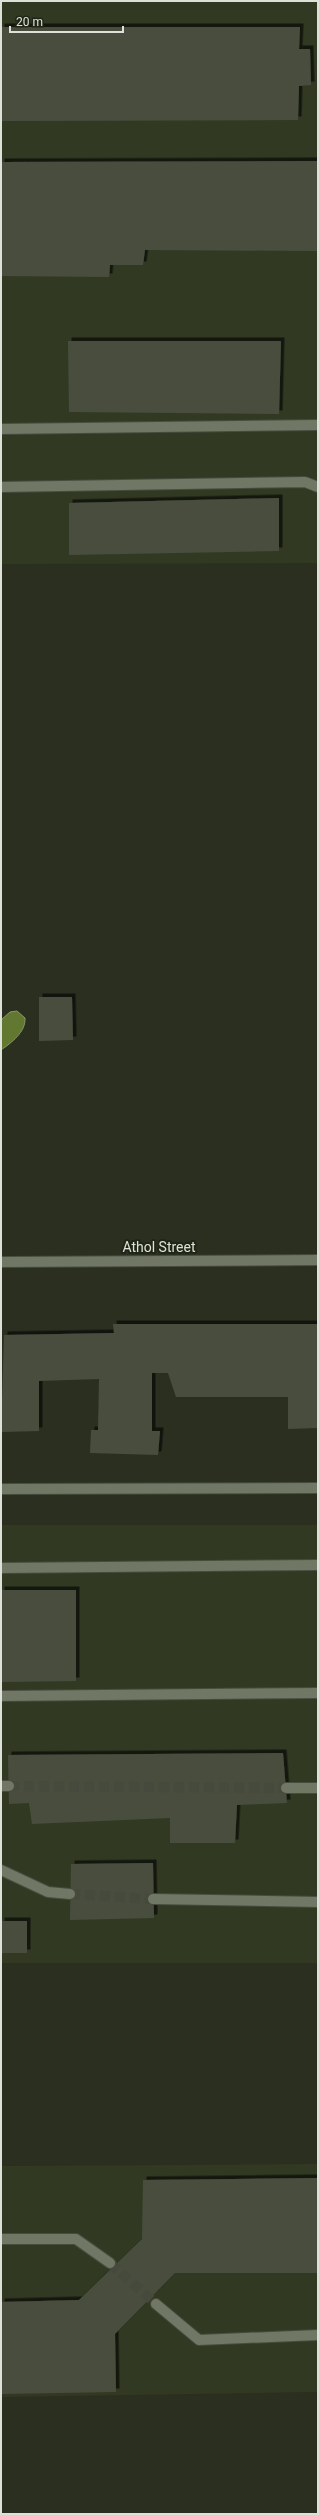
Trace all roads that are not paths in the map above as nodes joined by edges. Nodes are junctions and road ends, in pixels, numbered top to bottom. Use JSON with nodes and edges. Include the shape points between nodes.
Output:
{"nodes":[{"id":1,"x":318,"y":425,"type":"edge"},
{"id":2,"x":1,"y":429,"type":"edge"},
{"id":3,"x":1,"y":487,"type":"edge"},
{"id":4,"x":318,"y":487,"type":"edge"},
{"id":5,"x":318,"y":1260,"type":"edge"},
{"id":6,"x":1,"y":1262,"type":"edge"},
{"id":7,"x":318,"y":1488,"type":"edge"},
{"id":8,"x":1,"y":1489,"type":"edge"},
{"id":9,"x":318,"y":1565,"type":"edge"},
{"id":10,"x":1,"y":1568,"type":"edge"},
{"id":11,"x":318,"y":1693,"type":"edge"},
{"id":12,"x":1,"y":1696,"type":"edge"},
{"id":13,"x":286,"y":1788,"type":"tunnel mouth"},
{"id":14,"x":318,"y":1788,"type":"edge"},
{"id":15,"x":1,"y":1870,"type":"edge"},
{"id":16,"x":70,"y":1894,"type":"tunnel mouth"},
{"id":17,"x":153,"y":1899,"type":"tunnel mouth"},
{"id":18,"x":318,"y":1902,"type":"edge"},
{"id":19,"x":1,"y":2239,"type":"edge"},
{"id":20,"x":110,"y":2262,"type":"tunnel mouth"},
{"id":21,"x":156,"y":2304,"type":"tunnel mouth"},
{"id":22,"x":318,"y":2335,"type":"edge"}],
"edges":[{"from":1,"to":2,"type":"street"},
{"from":3,"to":4,"type":"street","via":[[305,482]]},
{"from":5,"to":6,"type":"street","name":"Athol Street"},
{"from":7,"to":8,"type":"street"},
{"from":9,"to":10,"type":"street"},
{"from":11,"to":12,"type":"street"},
{"from":13,"to":14,"type":"street"},
{"from":15,"to":16,"type":"street","via":[[48,1892]]},
{"from":17,"to":18,"type":"street"},
{"from":19,"to":20,"type":"street","via":[[76,2239]]},
{"from":21,"to":22,"type":"street","via":[[199,2340]]}]}
